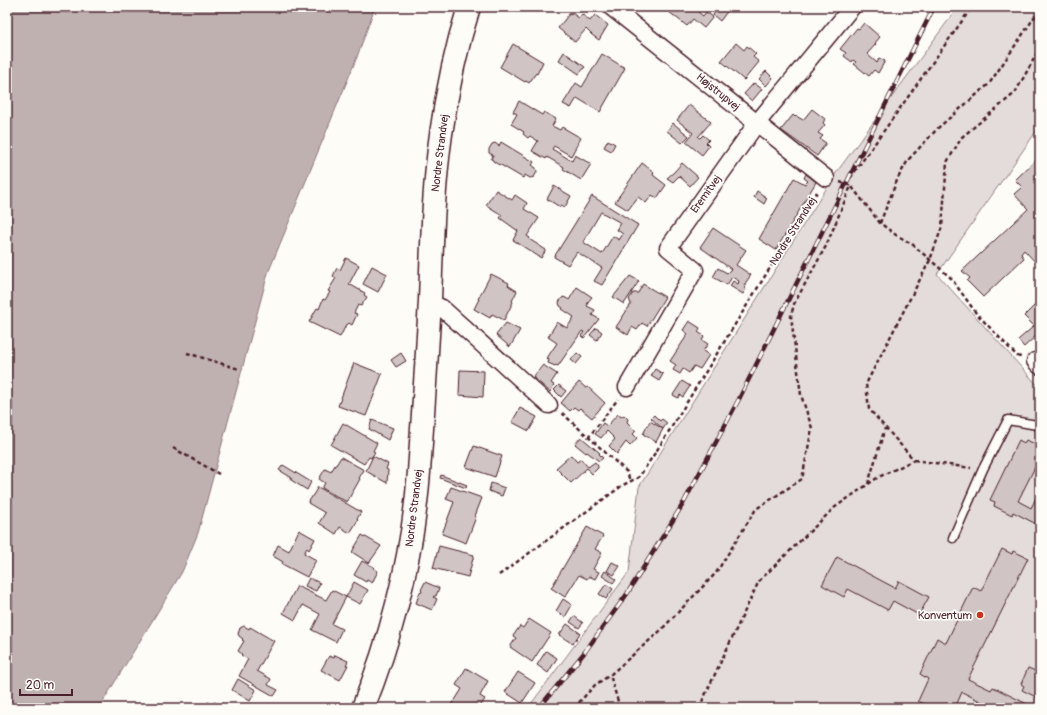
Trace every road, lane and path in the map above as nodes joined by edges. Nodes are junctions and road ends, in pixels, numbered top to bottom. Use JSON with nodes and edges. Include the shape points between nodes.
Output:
{"nodes":[{"id":1,"x":469,"y":7,"type":"edge"},
{"id":2,"x":611,"y":7,"type":"edge"},
{"id":3,"x":852,"y":7,"type":"edge"},
{"id":4,"x":972,"y":7,"type":"edge"},
{"id":5,"x":1040,"y":9,"type":"edge"},
{"id":6,"x":1040,"y":48,"type":"edge"},
{"id":7,"x":757,"y":123,"type":"junction"},
{"id":8,"x":826,"y":178,"type":"junction"},
{"id":9,"x":846,"y":184,"type":"junction"},
{"id":10,"x":852,"y":186,"type":"junction"},
{"id":11,"x":880,"y":223,"type":"junction"},
{"id":12,"x":930,"y":260,"type":"junction"},
{"id":13,"x":430,"y":302,"type":"junction"},
{"id":14,"x":187,"y":353,"type":"dead end"},
{"id":15,"x":1037,"y":363,"type":"edge"},
{"id":16,"x":239,"y":369,"type":"dead end"},
{"id":17,"x":627,"y":387,"type":"joint"},
{"id":18,"x":549,"y":405,"type":"joint"},
{"id":19,"x":885,"y":427,"type":"junction"},
{"id":20,"x":1040,"y":428,"type":"edge"},
{"id":21,"x":588,"y":438,"type":"junction"},
{"id":22,"x":173,"y":448,"type":"dead end"},
{"id":23,"x":914,"y":460,"type":"junction"},
{"id":24,"x":983,"y":469,"type":"junction"},
{"id":25,"x":219,"y":474,"type":"dead end"},
{"id":26,"x":630,"y":481,"type":"junction"},
{"id":27,"x":868,"y":484,"type":"junction"},
{"id":28,"x":953,"y":538,"type":"dead end"},
{"id":29,"x":499,"y":575,"type":"dead end"},
{"id":30,"x":610,"y":675,"type":"junction"},
{"id":31,"x":363,"y":708,"type":"edge"},
{"id":32,"x":574,"y":708,"type":"edge"},
{"id":33,"x":620,"y":708,"type":"edge"},
{"id":34,"x":699,"y":708,"type":"edge"}],
"edges":[{"from":1,"to":13,"type":"main road","name":"Nordre Strandvej","via":[[452,72],[441,135]]},
{"from":2,"to":7,"type":"street","name":"Højstrupvej"},
{"from":3,"to":7,"type":"street","name":"Eremitvej"},
{"from":4,"to":9,"type":"path"},
{"from":5,"to":11,"type":"path","via":[[989,84],[939,127],[908,160]]},
{"from":6,"to":12,"type":"path","via":[[1015,93],[962,137],[947,162],[942,227]]},
{"from":7,"to":8,"type":"street","name":"Højstrupvej"},
{"from":7,"to":17,"type":"street","name":"Eremitvej","via":[[668,248],[695,270]]},
{"from":8,"to":9,"type":"path"},
{"from":8,"to":26,"type":"path","name":"Nordre Strandvej","via":[[661,444],[639,477]]},
{"from":9,"to":10,"type":"path"},
{"from":10,"to":11,"type":"path"},
{"from":10,"to":30,"type":"path","via":[[826,246],[794,304],[791,316],[801,395],[812,428],[802,479],[756,509],[716,573],[659,632]]},
{"from":11,"to":12,"type":"path","via":[[912,244]]},
{"from":12,"to":15,"type":"path","via":[[951,278],[976,313],[1017,356]]},
{"from":12,"to":19,"type":"path","via":[[866,384],[869,409]]},
{"from":13,"to":18,"type":"street","via":[[442,308]]},
{"from":13,"to":31,"type":"main road","name":"Nordre Strandvej","via":[[418,488],[411,537],[392,626]]},
{"from":14,"to":16,"type":"path"},
{"from":17,"to":21,"type":"path"},
{"from":18,"to":21,"type":"path","via":[[565,414]]},
{"from":19,"to":23,"type":"path"},
{"from":19,"to":27,"type":"path"},
{"from":20,"to":24,"type":"lane","via":[[1037,425],[1008,420]]},
{"from":21,"to":26,"type":"path","via":[[627,472]]},
{"from":22,"to":25,"type":"path"},
{"from":23,"to":24,"type":"path"},
{"from":23,"to":27,"type":"path"},
{"from":24,"to":28,"type":"lane"},
{"from":26,"to":29,"type":"path","name":"Nordre Strandvej"},
{"from":27,"to":34,"type":"path","via":[[834,508],[759,581]]},
{"from":30,"to":32,"type":"path","via":[[595,685]]},
{"from":30,"to":33,"type":"path"}]}
